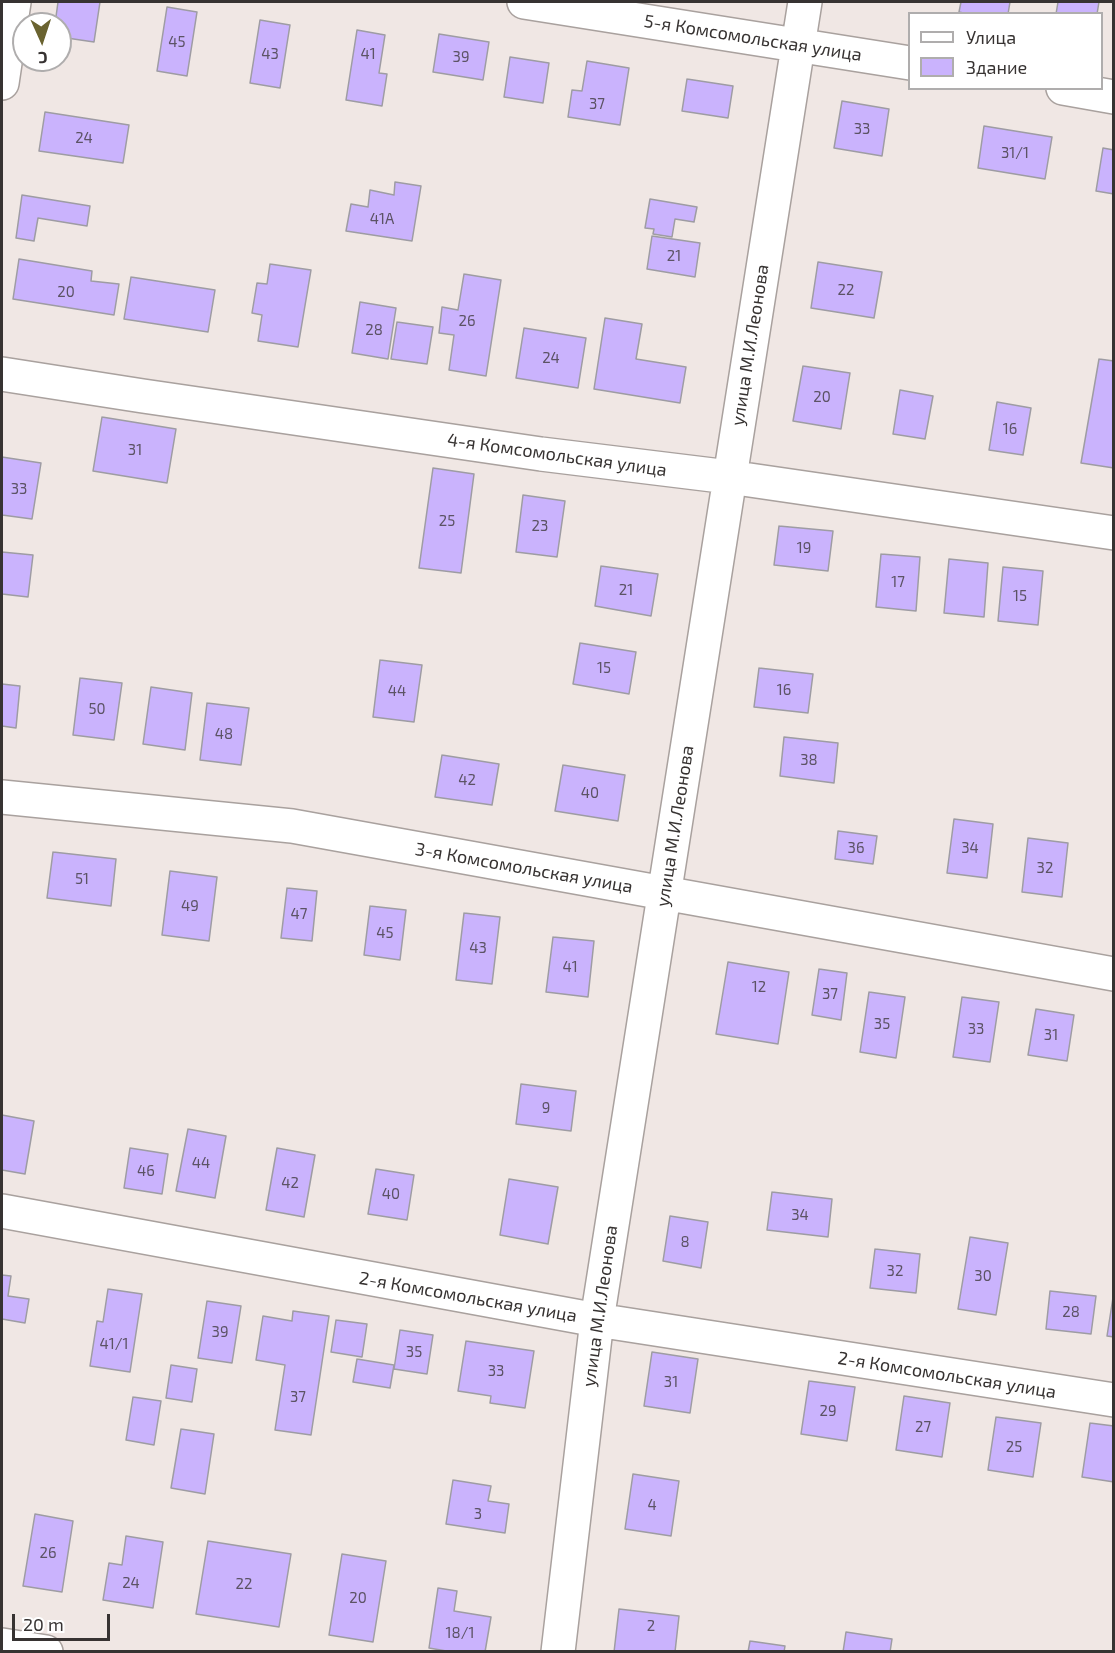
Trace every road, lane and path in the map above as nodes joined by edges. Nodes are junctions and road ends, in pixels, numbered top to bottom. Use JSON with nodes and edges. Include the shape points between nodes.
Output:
{"nodes":[{"id":1,"x":14,"y":2,"type":"edge"},
{"id":2,"x":524,"y":2,"type":"edge"},
{"id":3,"x":805,"y":2,"type":"edge"},
{"id":4,"x":798,"y":44,"type":"junction"},
{"id":5,"x":908,"y":63,"type":"edge"},
{"id":6,"x":2,"y":83,"type":"edge"},
{"id":7,"x":1074,"y":90,"type":"edge"},
{"id":8,"x":1113,"y":97,"type":"edge"},
{"id":9,"x":2,"y":374,"type":"edge"},
{"id":10,"x":729,"y":477,"type":"junction"},
{"id":11,"x":1113,"y":533,"type":"edge"},
{"id":12,"x":2,"y":797,"type":"edge"},
{"id":13,"x":665,"y":893,"type":"junction"},
{"id":14,"x":1113,"y":974,"type":"edge"},
{"id":15,"x":2,"y":1211,"type":"edge"},
{"id":16,"x":597,"y":1320,"type":"junction"},
{"id":17,"x":1113,"y":1400,"type":"edge"},
{"id":18,"x":2,"y":1645,"type":"edge"},
{"id":19,"x":46,"y":1652,"type":"edge"},
{"id":20,"x":558,"y":1652,"type":"edge"}],
"edges":[{"from":1,"to":6,"type":"street"},
{"from":2,"to":4,"type":"street","name":"5-я Комсомольская улица"},
{"from":3,"to":4,"type":"street","name":"улица М.И.Леонова"},
{"from":4,"to":5,"type":"street","name":"5-я Комсомольская улица"},
{"from":4,"to":10,"type":"street","name":"улица М.И.Леонова"},
{"from":7,"to":8,"type":"street"},
{"from":9,"to":10,"type":"street","name":"4-я Комсомольская улица","via":[[541,454]]},
{"from":10,"to":11,"type":"street","name":"4-я Комсомольская улица"},
{"from":10,"to":13,"type":"street","name":"улица М.И.Леонова"},
{"from":12,"to":13,"type":"street","name":"3-я Комсомольская улица","via":[[292,826]]},
{"from":13,"to":14,"type":"street","name":"3-я Комсомольская улица"},
{"from":13,"to":16,"type":"street","name":"улица М.И.Леонова"},
{"from":15,"to":16,"type":"street","name":"2-я Комсомольская улица"},
{"from":16,"to":17,"type":"street","name":"2-я Комсомольская улица"},
{"from":16,"to":20,"type":"street","name":"улица М.И.Леонова"},
{"from":18,"to":19,"type":"street"}]}
